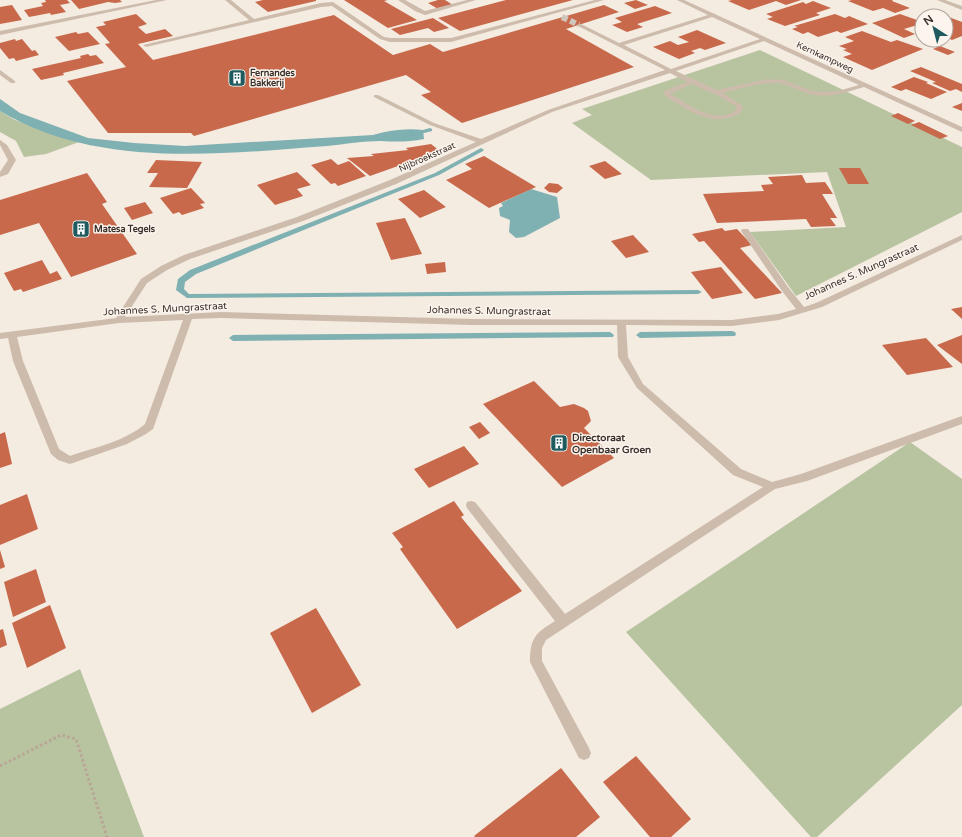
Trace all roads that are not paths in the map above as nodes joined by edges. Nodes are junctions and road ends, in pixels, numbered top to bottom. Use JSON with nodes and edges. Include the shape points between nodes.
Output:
{"nodes":[{"id":1,"x":164,"y":0,"type":"edge"},
{"id":2,"x":228,"y":0,"type":"edge"},
{"id":3,"x":401,"y":0,"type":"edge"},
{"id":4,"x":473,"y":0,"type":"edge"},
{"id":5,"x":601,"y":0,"type":"edge"},
{"id":6,"x":680,"y":0,"type":"edge"},
{"id":7,"x":940,"y":0,"type":"edge"},
{"id":8,"x":962,"y":8,"type":"edge"},
{"id":9,"x":554,"y":13,"type":"junction"},
{"id":10,"x":713,"y":15,"type":"junction"},
{"id":11,"x":562,"y":17,"type":"tunnel mouth"},
{"id":12,"x":252,"y":20,"type":"junction"},
{"id":13,"x":579,"y":25,"type":"tunnel mouth"},
{"id":14,"x":0,"y":33,"type":"edge"},
{"id":15,"x":765,"y":39,"type":"junction"},
{"id":16,"x":618,"y":45,"type":"junction"},
{"id":17,"x":146,"y":46,"type":"dead end"},
{"id":18,"x":670,"y":71,"type":"junction"},
{"id":19,"x":0,"y":72,"type":"edge"},
{"id":20,"x":13,"y":82,"type":"dead end"},
{"id":21,"x":692,"y":82,"type":"junction"},
{"id":22,"x":865,"y":85,"type":"junction"},
{"id":23,"x":717,"y":92,"type":"junction"},
{"id":24,"x":376,"y":96,"type":"dead end"},
{"id":25,"x":962,"y":130,"type":"edge"},
{"id":26,"x":0,"y":142,"type":"edge"},
{"id":27,"x":482,"y":142,"type":"junction"},
{"id":28,"x":0,"y":175,"type":"edge"},
{"id":29,"x":746,"y":231,"type":"dead end"},
{"id":30,"x":962,"y":237,"type":"edge"},
{"id":31,"x":802,"y":310,"type":"junction"},
{"id":32,"x":188,"y":317,"type":"junction"},
{"id":33,"x":119,"y":320,"type":"junction"},
{"id":34,"x":621,"y":322,"type":"junction"},
{"id":35,"x":4,"y":335,"type":"edge"},
{"id":36,"x":962,"y":420,"type":"edge"},
{"id":37,"x":772,"y":486,"type":"junction"},
{"id":38,"x":471,"y":505,"type":"dead end"},
{"id":39,"x":563,"y":621,"type":"junction"},
{"id":40,"x":584,"y":753,"type":"dead end"}],
"edges":[{"from":1,"to":14,"type":"street"},
{"from":2,"to":12,"type":"street"},
{"from":3,"to":4,"type":"street","via":[[425,13]]},
{"from":5,"to":9,"type":"street"},
{"from":6,"to":10,"type":"street","name":"Kernkampweg"},
{"from":7,"to":8,"type":"street"},
{"from":9,"to":11,"type":"street"},
{"from":9,"to":12,"type":"street","via":[[439,41],[382,38],[333,4]]},
{"from":10,"to":15,"type":"street","name":"Kernkampweg"},
{"from":10,"to":16,"type":"street"},
{"from":12,"to":17,"type":"street"},
{"from":13,"to":16,"type":"street"},
{"from":15,"to":18,"type":"street","name":"Nijbroekstraat"},
{"from":15,"to":22,"type":"street","name":"Kernkampweg"},
{"from":16,"to":18,"type":"street"},
{"from":18,"to":21,"type":"street"},
{"from":18,"to":27,"type":"street","name":"Nijbroekstraat","via":[[550,111]]},
{"from":19,"to":20,"type":"street"},
{"from":21,"to":23,"type":"street"},
{"from":21,"to":23,"type":"street","via":[[670,89],[666,92],[667,95],[709,117],[725,118],[738,112],[738,105]]},
{"from":22,"to":23,"type":"street","via":[[823,95],[782,81],[769,81]]},
{"from":22,"to":25,"type":"street","name":"Kernkampweg"},
{"from":24,"to":27,"type":"street","via":[[432,124]]},
{"from":26,"to":28,"type":"street","via":[[12,160],[5,172]]},
{"from":27,"to":33,"type":"street","name":"Nijbroekstraat","via":[[393,182],[300,219],[187,257],[164,268],[144,281]]},
{"from":29,"to":31,"type":"street"},
{"from":30,"to":31,"type":"street","name":"Johannes S. Mungrastraat","via":[[819,305]]},
{"from":31,"to":34,"type":"street","name":"Johannes S. Mungrastraat","via":[[779,317],[732,323]]},
{"from":32,"to":33,"type":"street","name":"Johannes S. Mungrastraat"},
{"from":32,"to":34,"type":"street","name":"Johannes S. Mungrastraat","via":[[221,315],[472,322]]},
{"from":32,"to":35,"type":"street","via":[[149,426],[133,438],[70,460],[55,451]]},
{"from":33,"to":35,"type":"street","name":"Johannes S. Mungrastraat"},
{"from":34,"to":37,"type":"street","via":[[624,357],[640,386],[737,472]]},
{"from":36,"to":37,"type":"street","via":[[803,478]]},
{"from":37,"to":39,"type":"street"},
{"from":38,"to":39,"type":"street"},
{"from":39,"to":40,"type":"street","via":[[542,636],[536,648],[536,662]]}]}
